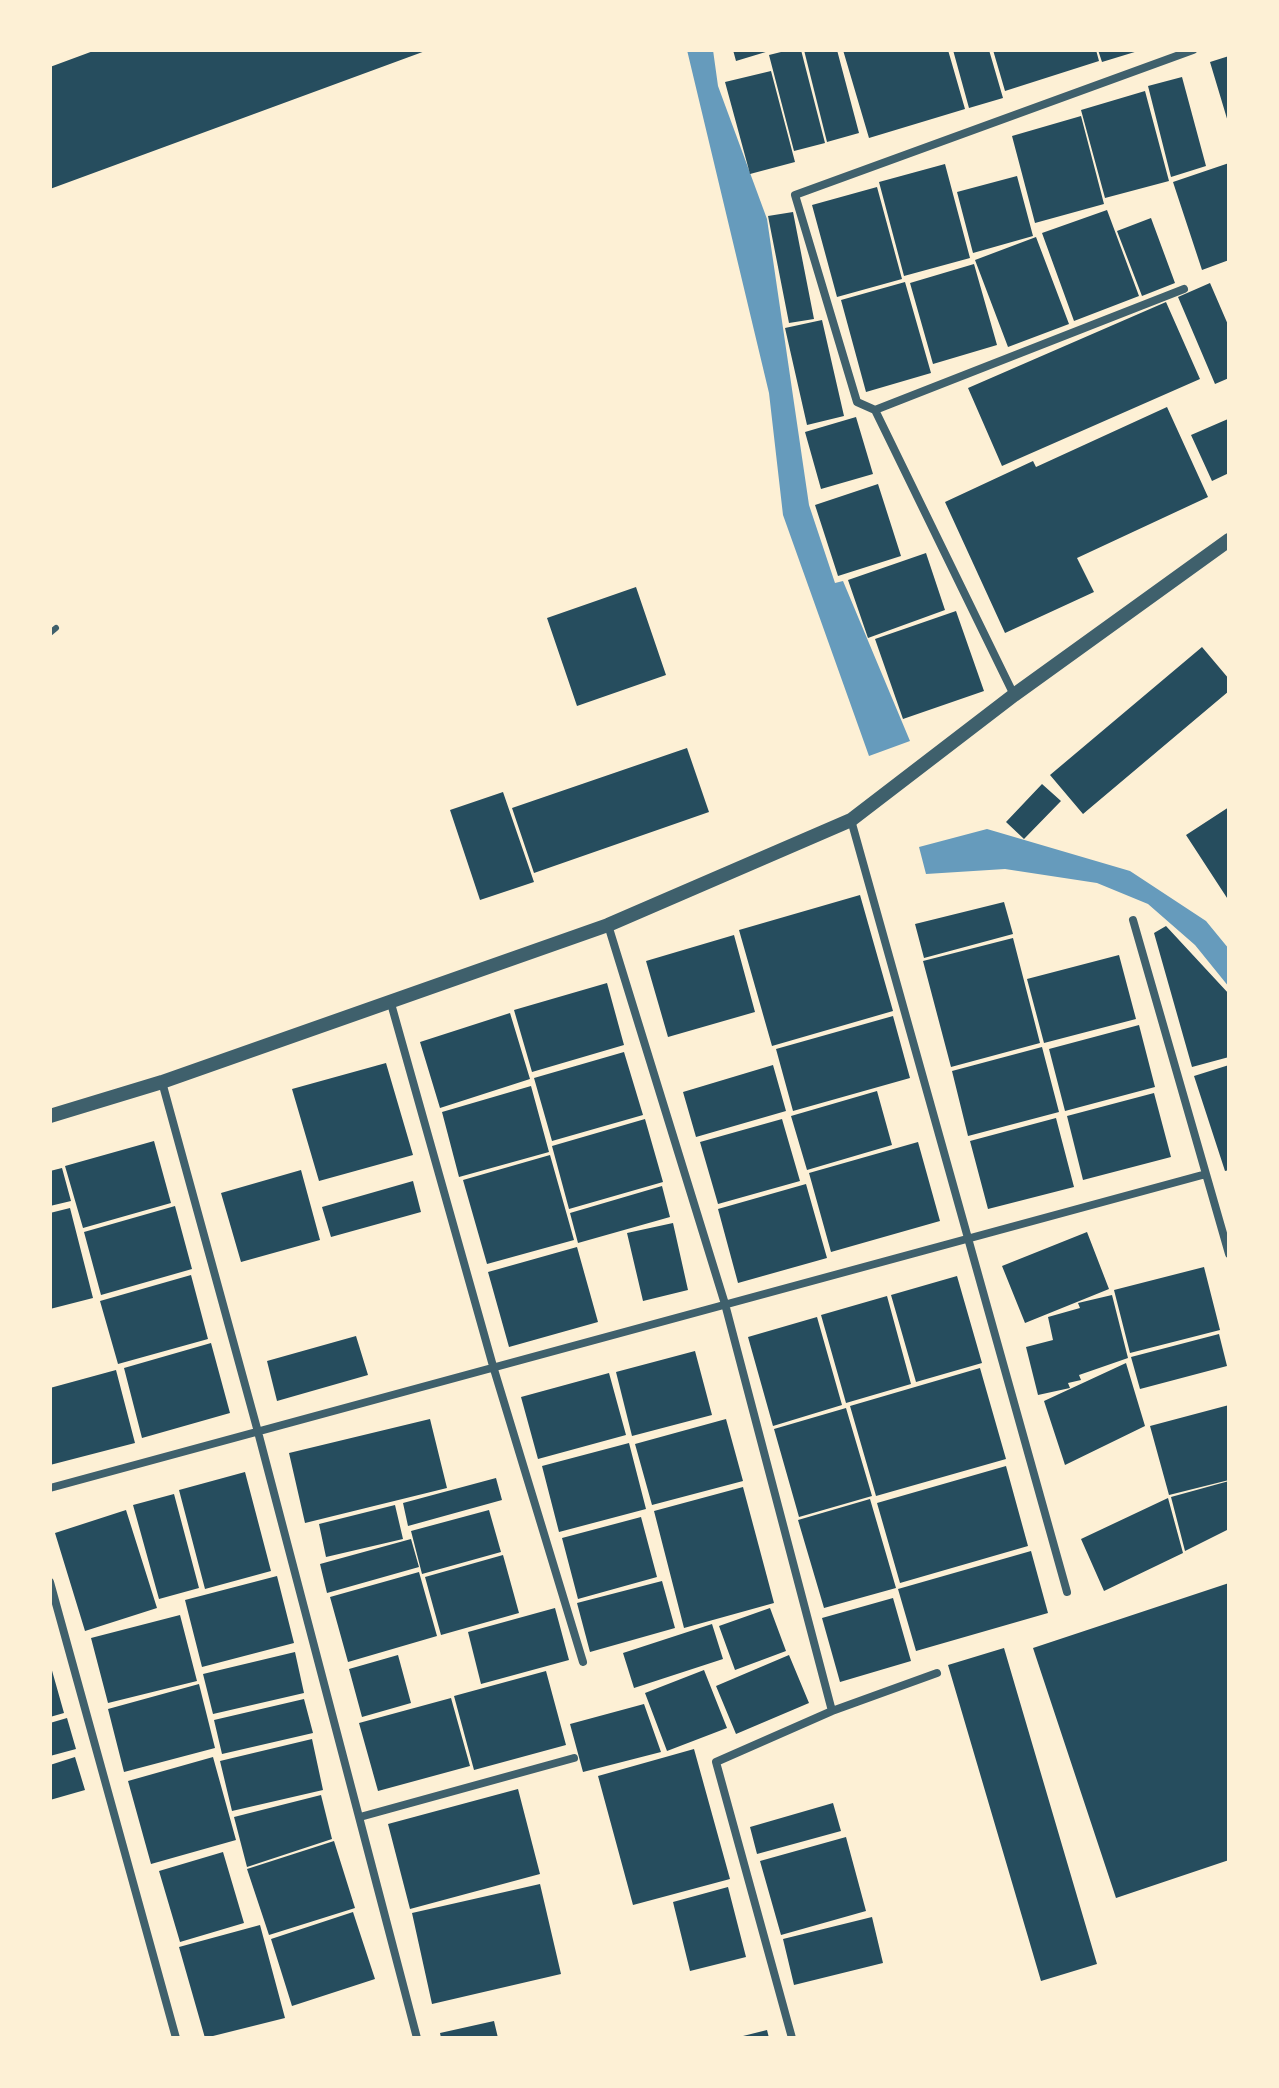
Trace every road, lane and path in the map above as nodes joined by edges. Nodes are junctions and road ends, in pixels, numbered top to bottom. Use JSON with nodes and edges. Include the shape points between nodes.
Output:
{"nodes":[{"id":1,"x":1193,"y":50,"type":"edge"},
{"id":2,"x":1184,"y":289,"type":"dead end"},
{"id":3,"x":875,"y":410,"type":"junction"},
{"id":4,"x":1229,"y":540,"type":"edge"},
{"id":5,"x":1014,"y":695,"type":"junction"},
{"id":6,"x":851,"y":820,"type":"junction"},
{"id":7,"x":1133,"y":920,"type":"dead end"},
{"id":8,"x":608,"y":925,"type":"junction"},
{"id":9,"x":390,"y":1000,"type":"junction"},
{"id":10,"x":162,"y":1082,"type":"junction"},
{"id":11,"x":50,"y":1116,"type":"edge"},
{"id":12,"x":1206,"y":1174,"type":"junction"},
{"id":13,"x":969,"y":1239,"type":"junction"},
{"id":14,"x":1229,"y":1254,"type":"edge"},
{"id":15,"x":725,"y":1304,"type":"junction"},
{"id":16,"x":493,"y":1366,"type":"junction"},
{"id":17,"x":258,"y":1432,"type":"junction"},
{"id":18,"x":50,"y":1488,"type":"edge"},
{"id":19,"x":50,"y":1582,"type":"edge"},
{"id":20,"x":1067,"y":1592,"type":"dead end"},
{"id":21,"x":583,"y":1662,"type":"dead end"},
{"id":22,"x":937,"y":1673,"type":"dead end"},
{"id":23,"x":832,"y":1711,"type":"junction"},
{"id":24,"x":574,"y":1758,"type":"dead end"},
{"id":25,"x":360,"y":1817,"type":"junction"},
{"id":26,"x":176,"y":2038,"type":"edge"},
{"id":27,"x":417,"y":2038,"type":"edge"},
{"id":28,"x":792,"y":2038,"type":"edge"}],
"edges":[{"from":1,"to":3,"type":"street","via":[[795,195],[857,402]]},
{"from":2,"to":3,"type":"street"},
{"from":3,"to":5,"type":"street"},
{"from":4,"to":5,"type":"street"},
{"from":5,"to":6,"type":"street"},
{"from":6,"to":8,"type":"street"},
{"from":6,"to":13,"type":"street"},
{"from":7,"to":12,"type":"street"},
{"from":8,"to":9,"type":"street"},
{"from":8,"to":15,"type":"street"},
{"from":9,"to":10,"type":"street"},
{"from":9,"to":16,"type":"street"},
{"from":10,"to":11,"type":"street"},
{"from":10,"to":17,"type":"street"},
{"from":12,"to":13,"type":"street"},
{"from":12,"to":14,"type":"street"},
{"from":13,"to":15,"type":"street"},
{"from":13,"to":20,"type":"street"},
{"from":15,"to":16,"type":"street"},
{"from":15,"to":23,"type":"street"},
{"from":16,"to":17,"type":"street"},
{"from":16,"to":21,"type":"street"},
{"from":17,"to":18,"type":"street"},
{"from":17,"to":25,"type":"street"},
{"from":19,"to":26,"type":"street"},
{"from":22,"to":23,"type":"street"},
{"from":23,"to":28,"type":"street","via":[[716,1762]]},
{"from":24,"to":25,"type":"street"},
{"from":25,"to":27,"type":"street"}]}
